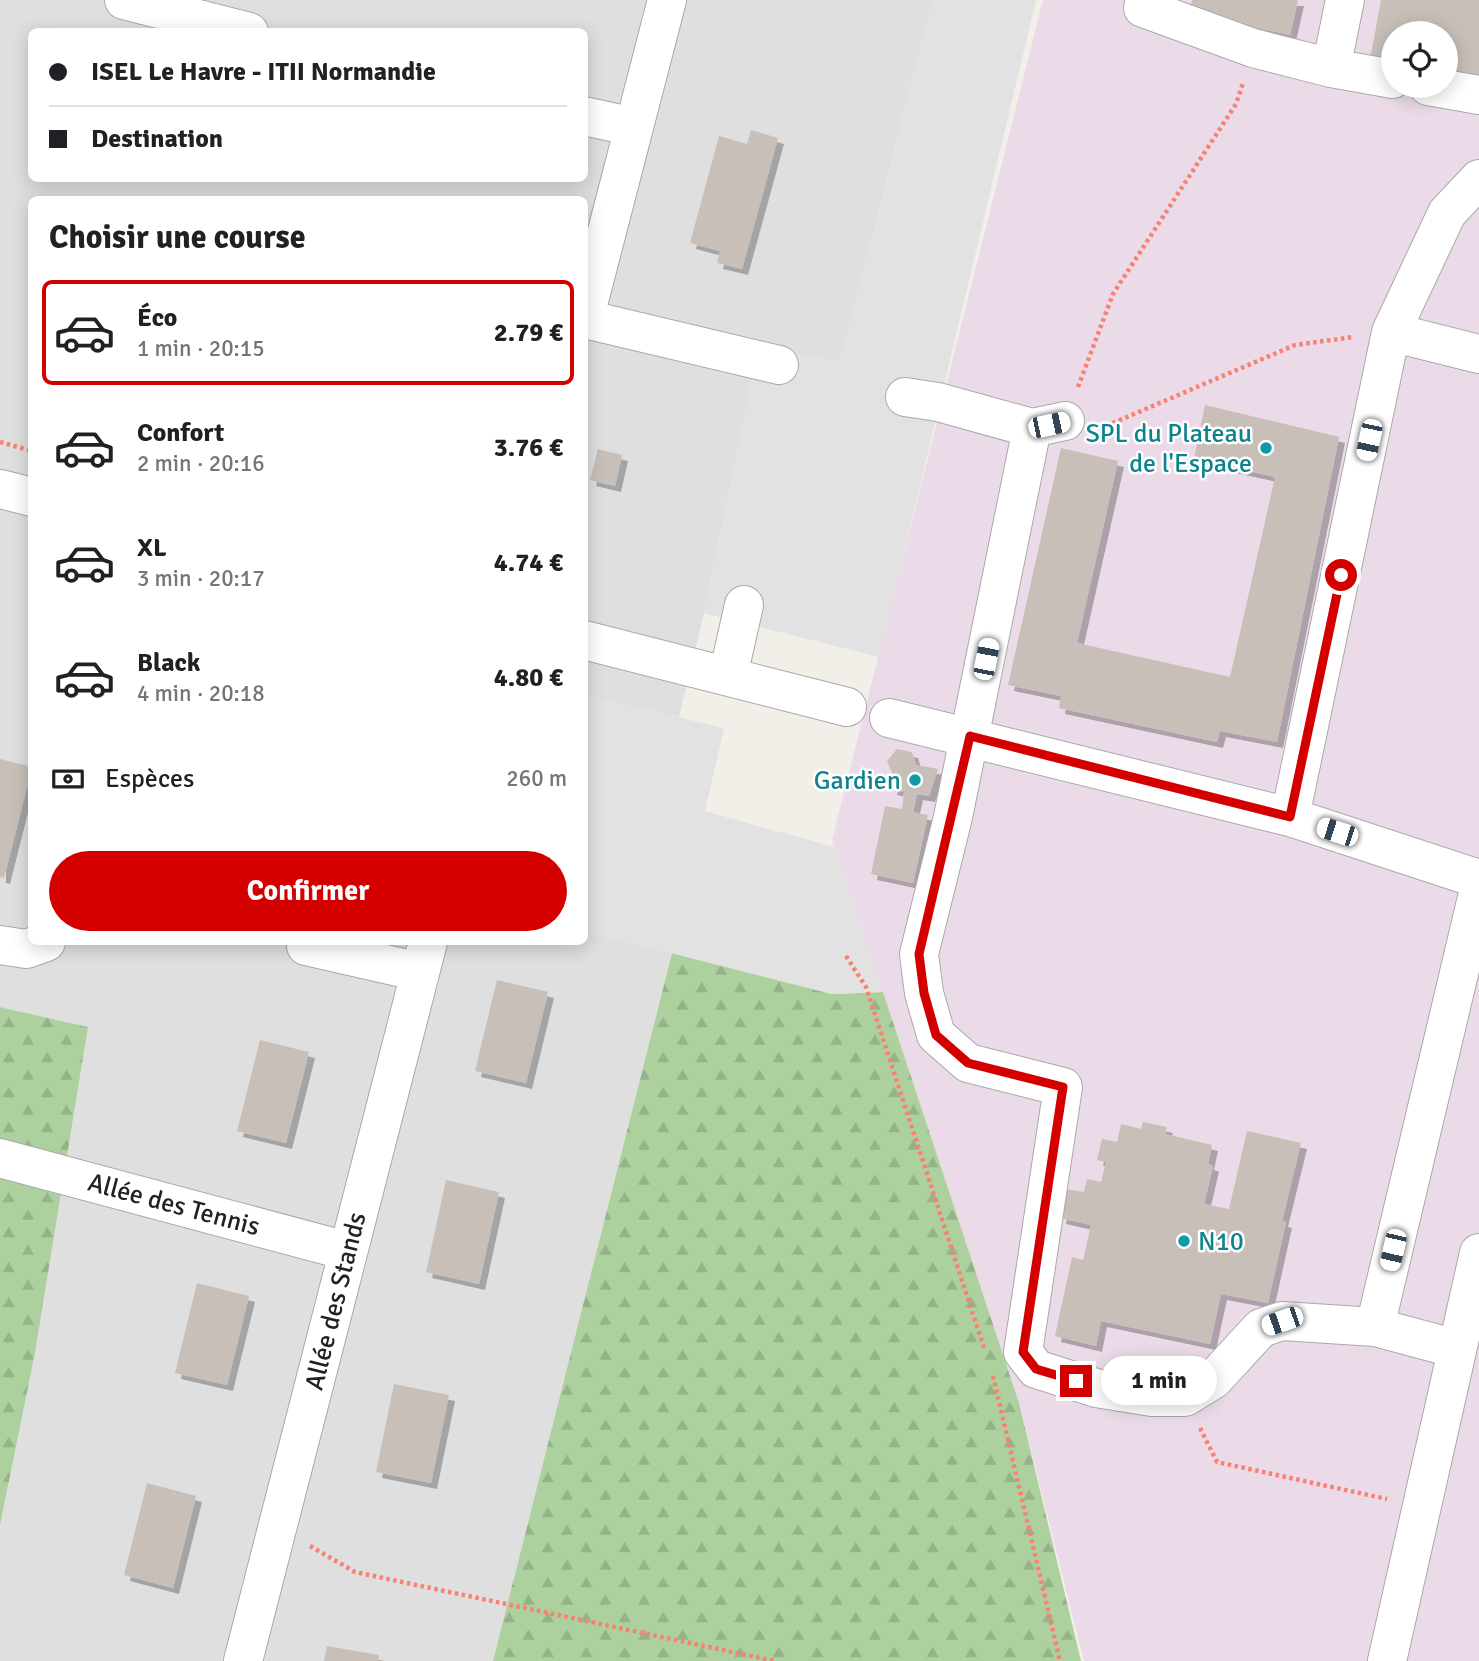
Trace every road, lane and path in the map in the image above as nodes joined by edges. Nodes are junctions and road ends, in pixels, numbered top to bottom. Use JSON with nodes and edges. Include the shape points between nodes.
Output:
{"nodes":[{"id":1,"x":124,"y":0,"type":"edge"},
{"id":2,"x":667,"y":0,"type":"edge"},
{"id":3,"x":1345,"y":0,"type":"edge"},
{"id":4,"x":1135,"y":3,"type":"edge"},
{"id":5,"x":233,"y":28,"type":"edge"},
{"id":6,"x":1253,"y":48,"type":"junction"},
{"id":7,"x":1331,"y":68,"type":"junction"},
{"id":8,"x":1381,"y":77,"type":"edge"},
{"id":9,"x":1458,"y":91,"type":"edge"},
{"id":10,"x":1479,"y":95,"type":"edge"},
{"id":11,"x":588,"y":117,"type":"edge"},
{"id":12,"x":634,"y":127,"type":"junction"},
{"id":13,"x":1479,"y":180,"type":"edge"},
{"id":14,"x":588,"y":307,"type":"edge"},
{"id":15,"x":588,"y":320,"type":"edge"},
{"id":16,"x":1391,"y":332,"type":"junction"},
{"id":17,"x":1479,"y":354,"type":"edge"},
{"id":18,"x":779,"y":365,"type":"dead end"},
{"id":19,"x":905,"y":397,"type":"dead end"},
{"id":20,"x":1049,"y":425,"type":"junction"},
{"id":21,"x":0,"y":442,"type":"edge"},
{"id":22,"x":28,"y":450,"type":"edge"},
{"id":23,"x":0,"y":489,"type":"edge"},
{"id":24,"x":28,"y":496,"type":"edge"},
{"id":25,"x":744,"y":605,"type":"dead end"},
{"id":26,"x":588,"y":641,"type":"edge"},
{"id":27,"x":728,"y":676,"type":"junction"},
{"id":28,"x":847,"y":707,"type":"dead end"},
{"id":29,"x":889,"y":718,"type":"dead end"},
{"id":30,"x":970,"y":736,"type":"junction"},
{"id":31,"x":1290,"y":817,"type":"junction"},
{"id":32,"x":1479,"y":878,"type":"edge"},
{"id":33,"x":1479,"y":890,"type":"edge"},
{"id":34,"x":0,"y":945,"type":"edge"},
{"id":35,"x":37,"y":945,"type":"edge"},
{"id":36,"x":306,"y":945,"type":"edge"},
{"id":37,"x":846,"y":956,"type":"dead end"},
{"id":38,"x":424,"y":957,"type":"edge"},
{"id":39,"x":0,"y":1158,"type":"edge"},
{"id":40,"x":347,"y":1251,"type":"junction"},
{"id":41,"x":1479,"y":1253,"type":"edge"},
{"id":42,"x":1375,"y":1327,"type":"junction"},
{"id":43,"x":1457,"y":1349,"type":"junction"},
{"id":44,"x":987,"y":1357,"type":"dead end"},
{"id":45,"x":991,"y":1371,"type":"dead end"},
{"id":46,"x":1185,"y":1397,"type":"junction"},
{"id":47,"x":1422,"y":1507,"type":"junction"},
{"id":48,"x":277,"y":1527,"type":"junction"},
{"id":49,"x":243,"y":1661,"type":"edge"},
{"id":50,"x":775,"y":1661,"type":"edge"},
{"id":51,"x":1060,"y":1661,"type":"edge"},
{"id":52,"x":1387,"y":1661,"type":"edge"}],
"edges":[{"from":1,"to":5,"type":"street"},
{"from":2,"to":12,"type":"street"},
{"from":3,"to":7,"type":"street"},
{"from":4,"to":6,"type":"street"},
{"from":6,"to":7,"type":"street"},
{"from":6,"to":20,"type":"path","via":[[1236,104],[1113,294]]},
{"from":7,"to":8,"type":"street"},
{"from":9,"to":10,"type":"street"},
{"from":11,"to":12,"type":"street"},
{"from":12,"to":14,"type":"street"},
{"from":13,"to":16,"type":"street","via":[[1447,212]]},
{"from":15,"to":18,"type":"street"},
{"from":16,"to":17,"type":"street"},
{"from":16,"to":20,"type":"path","via":[[1295,345],[1106,426]]},
{"from":16,"to":31,"type":"street"},
{"from":19,"to":20,"type":"street"},
{"from":20,"to":30,"type":"street"},
{"from":21,"to":22,"type":"path"},
{"from":23,"to":24,"type":"street"},
{"from":25,"to":27,"type":"street"},
{"from":26,"to":27,"type":"street"},
{"from":27,"to":28,"type":"street"},
{"from":29,"to":30,"type":"street"},
{"from":30,"to":31,"type":"street"},
{"from":30,"to":46,"type":"street","via":[[919,954],[936,1035],[968,1063],[1063,1087],[1023,1352],[1036,1369],[1096,1388]]},
{"from":31,"to":32,"type":"street"},
{"from":33,"to":42,"type":"street"},
{"from":34,"to":35,"type":"street","via":[[26,949]]},
{"from":36,"to":38,"type":"street"},
{"from":37,"to":44,"type":"path","via":[[866,987]]},
{"from":38,"to":40,"type":"street","name":"Allée des Stands"},
{"from":39,"to":40,"type":"street","name":"Allée des Tennis"},
{"from":40,"to":48,"type":"street","name":"Allée des Stands"},
{"from":41,"to":43,"type":"street"},
{"from":42,"to":43,"type":"street"},
{"from":42,"to":46,"type":"street","via":[[1282,1321],[1261,1328],[1214,1380]]},
{"from":43,"to":47,"type":"street"},
{"from":45,"to":51,"type":"path"},
{"from":46,"to":47,"type":"path","via":[[1217,1462]]},
{"from":47,"to":52,"type":"street"},
{"from":48,"to":49,"type":"street","name":"Allée des Stands"},
{"from":48,"to":50,"type":"path","via":[[355,1572]]}]}
